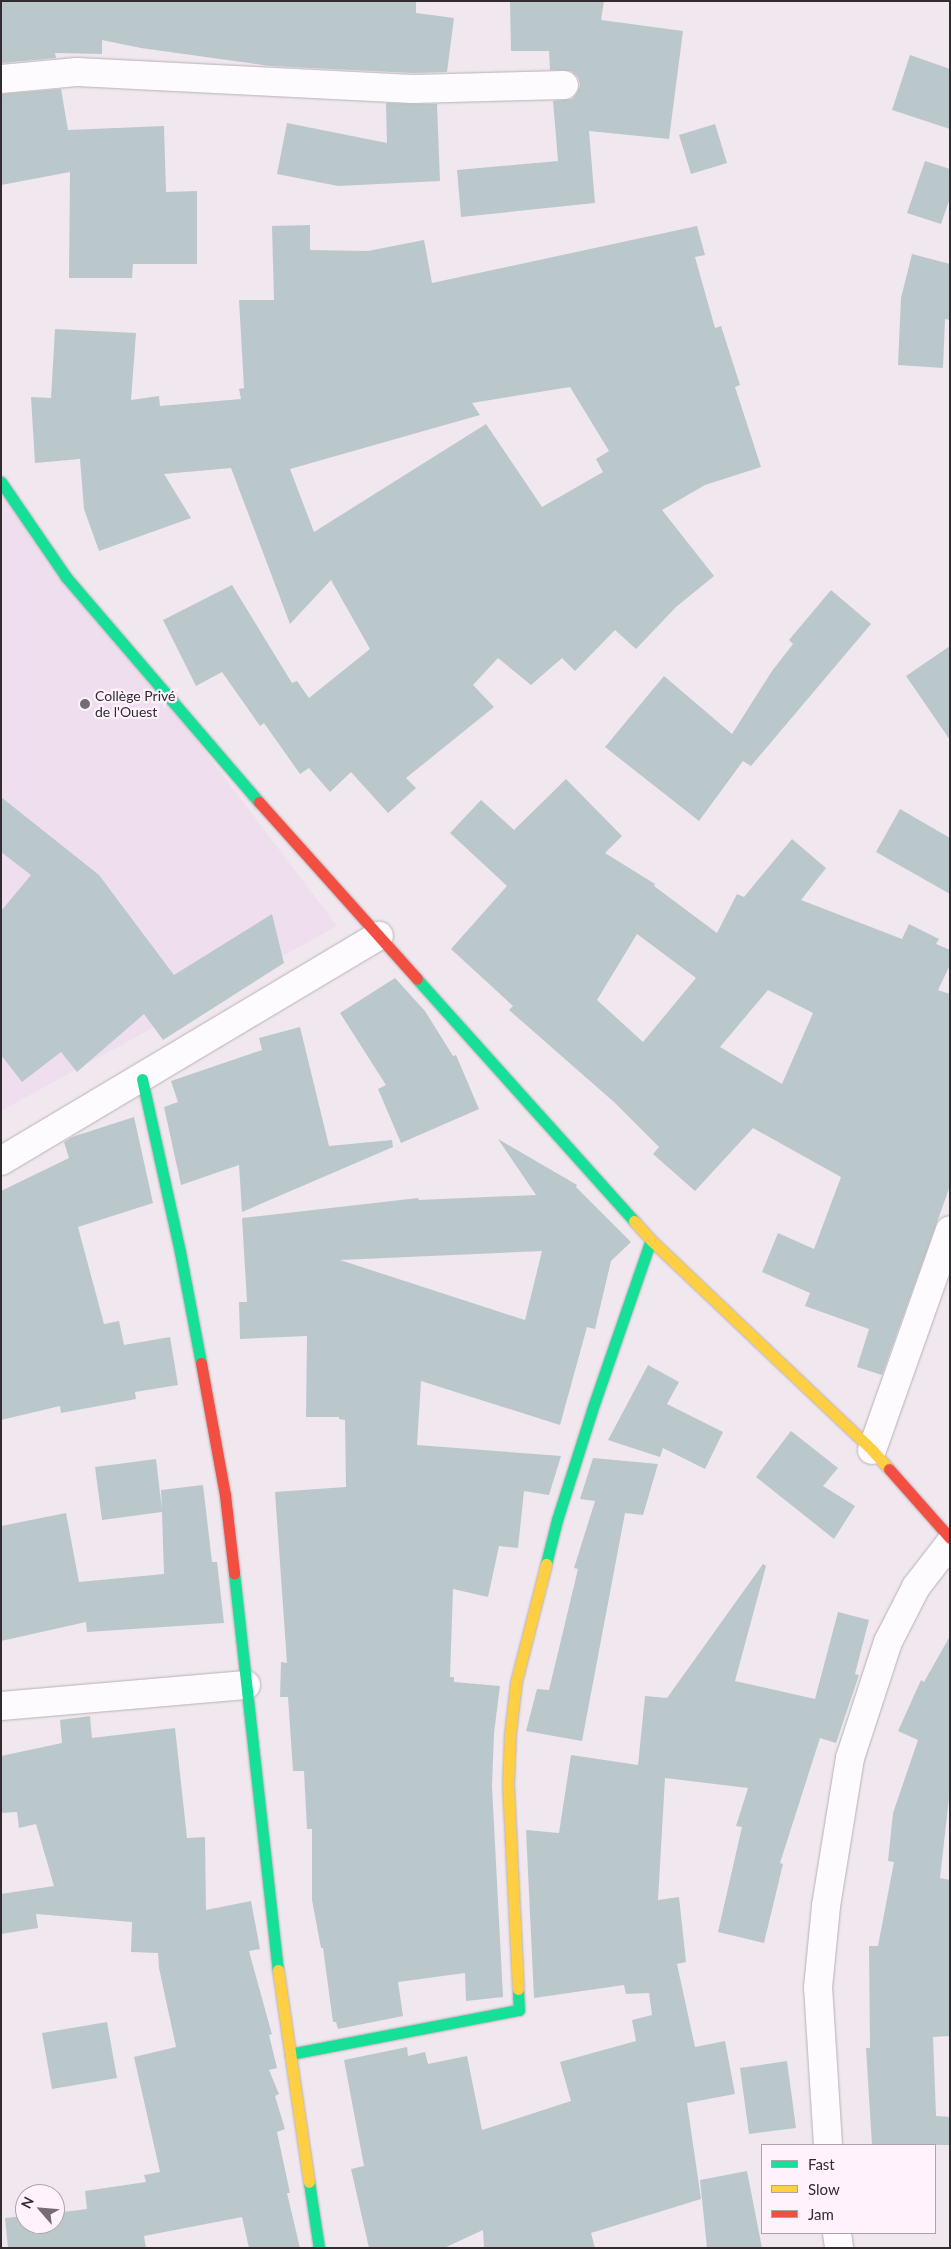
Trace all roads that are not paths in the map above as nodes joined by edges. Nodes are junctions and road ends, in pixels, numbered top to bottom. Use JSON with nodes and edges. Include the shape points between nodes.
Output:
{"nodes":[{"id":1,"x":1,"y":79,"type":"edge"},
{"id":2,"x":564,"y":85,"type":"dead end"},
{"id":3,"x":1,"y":482,"type":"edge"},
{"id":4,"x":379,"y":936,"type":"junction"},
{"id":5,"x":142,"y":1078,"type":"junction"},
{"id":6,"x":1,"y":1161,"type":"edge"},
{"id":7,"x":950,"y":1230,"type":"edge"},
{"id":8,"x":651,"y":1240,"type":"junction"},
{"id":9,"x":872,"y":1450,"type":"junction"},
{"id":10,"x":950,"y":1538,"type":"edge"},
{"id":11,"x":950,"y":1543,"type":"edge"},
{"id":12,"x":246,"y":1685,"type":"junction"},
{"id":13,"x":1,"y":1706,"type":"edge"},
{"id":14,"x":290,"y":2054,"type":"junction"},
{"id":15,"x":828,"y":2144,"type":"edge"},
{"id":16,"x":838,"y":2234,"type":"edge"},
{"id":17,"x":319,"y":2248,"type":"edge"},
{"id":18,"x":839,"y":2248,"type":"edge"}],
"edges":[{"from":1,"to":2,"type":"street","via":[[78,72],[413,89]]},
{"from":3,"to":4,"type":"street","via":[[72,584],[215,753]]},
{"from":4,"to":5,"type":"street"},
{"from":4,"to":8,"type":"street"},
{"from":5,"to":6,"type":"street"},
{"from":5,"to":12,"type":"street","via":[[180,1252],[225,1495]]},
{"from":7,"to":9,"type":"street"},
{"from":8,"to":9,"type":"street"},
{"from":8,"to":14,"type":"street","via":[[557,1520],[516,1682],[508,1785],[519,2010]]},
{"from":9,"to":10,"type":"street"},
{"from":11,"to":15,"type":"street","via":[[916,1587],[888,1642],[850,1758],[826,1906],[818,1988]]},
{"from":12,"to":13,"type":"street"},
{"from":12,"to":14,"type":"street"},
{"from":14,"to":17,"type":"street"},
{"from":16,"to":18,"type":"street"}]}
